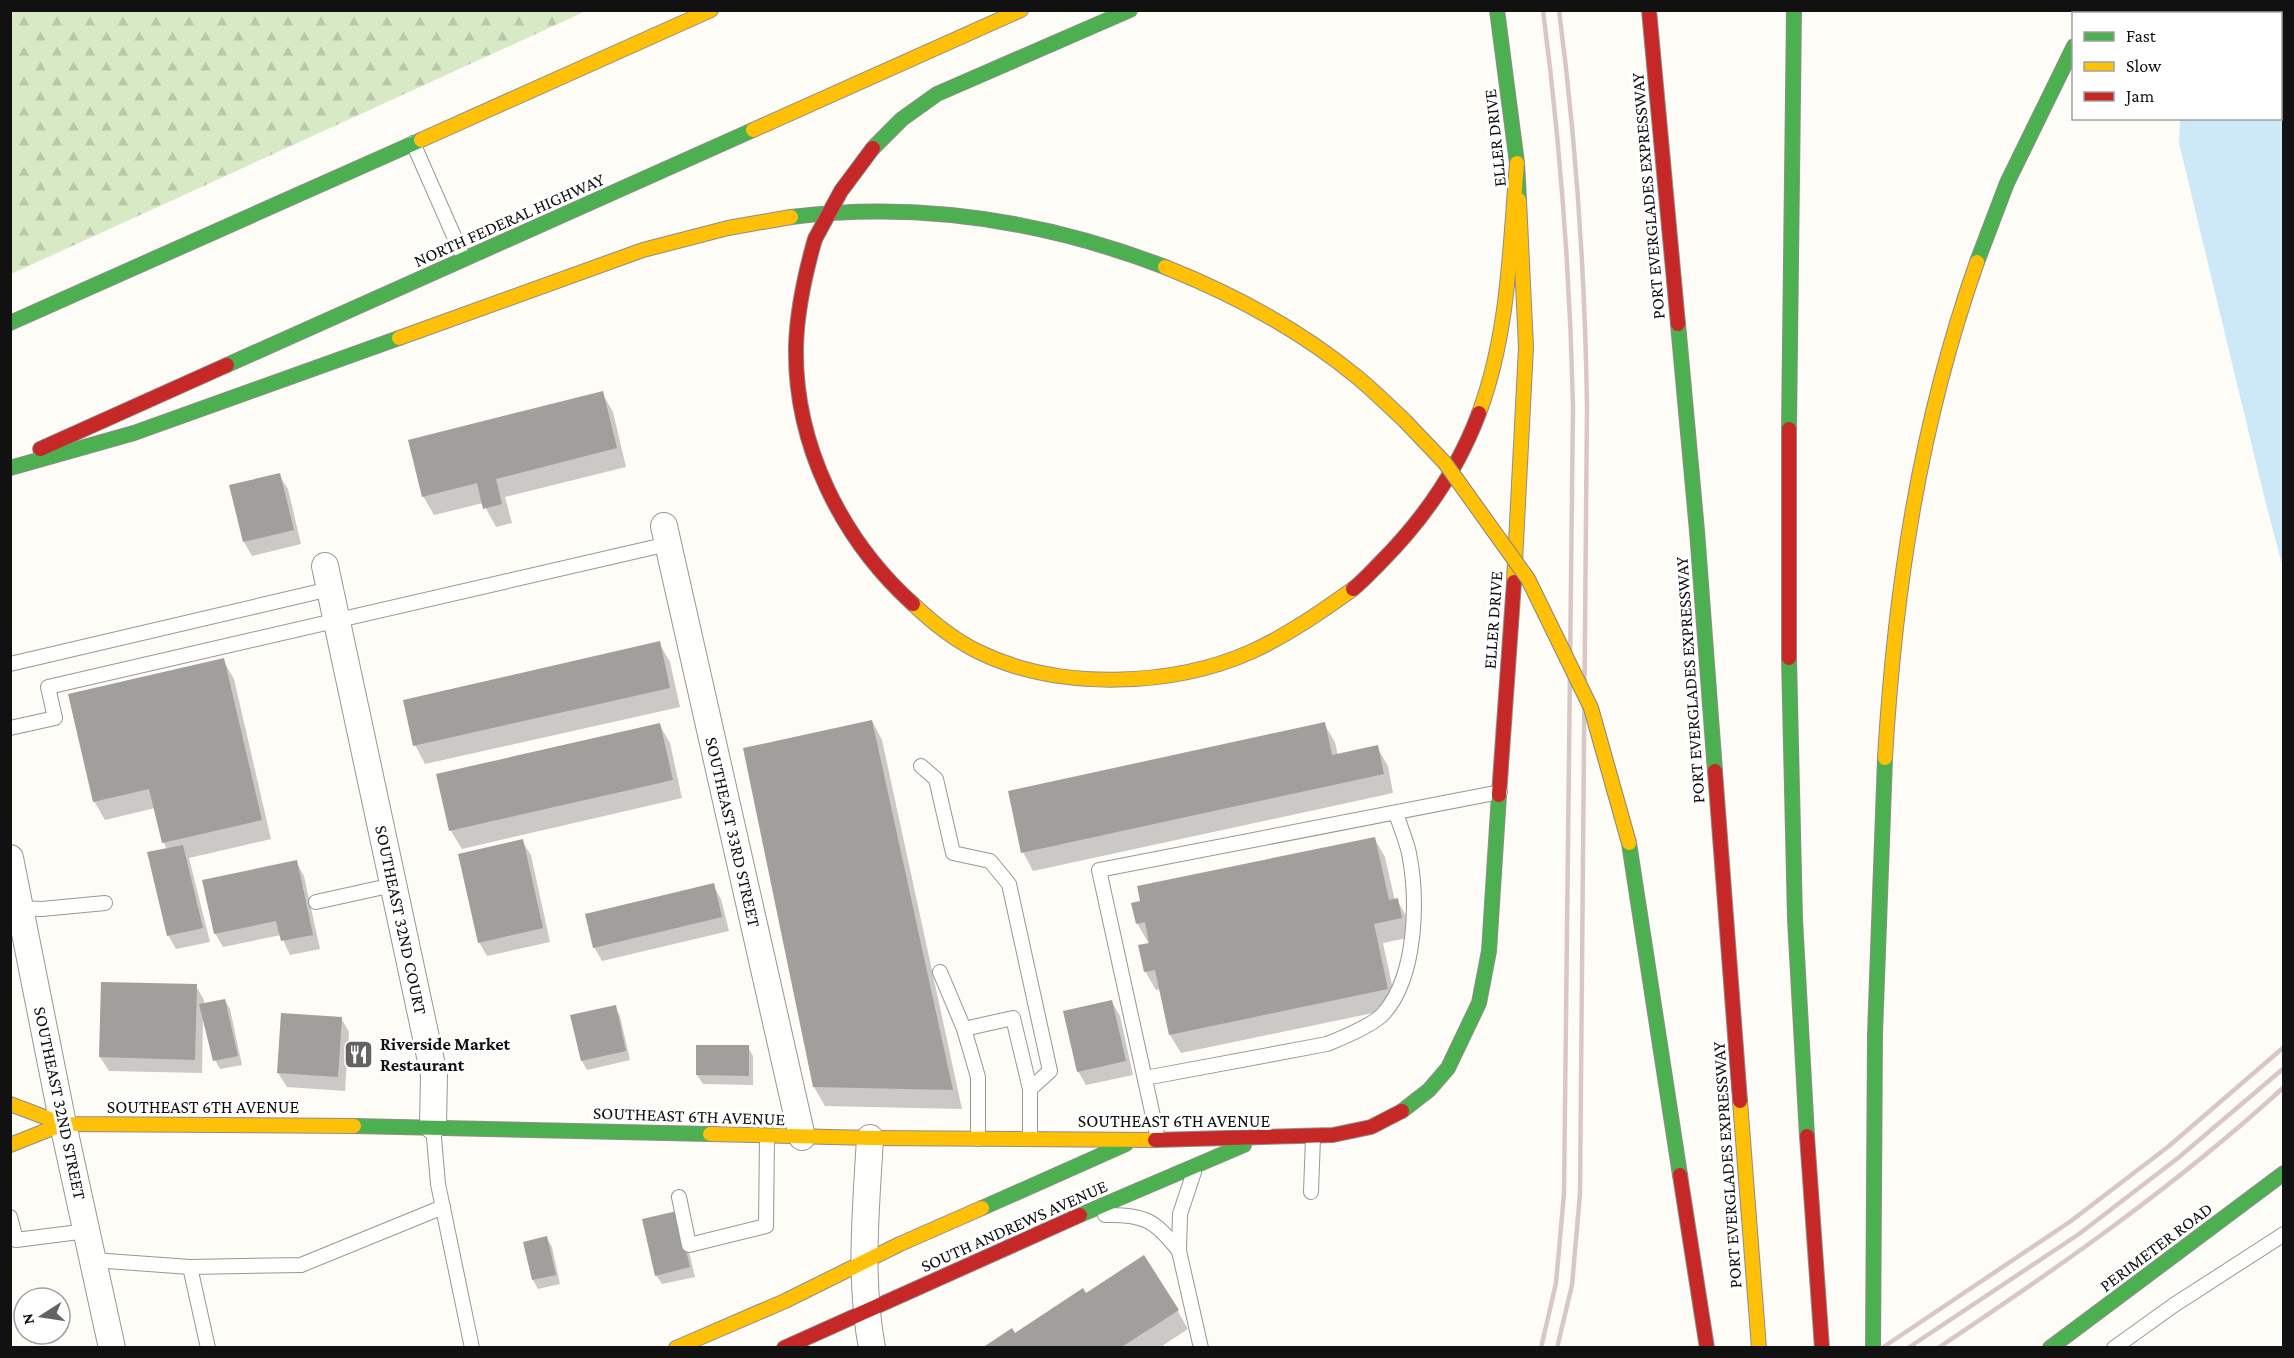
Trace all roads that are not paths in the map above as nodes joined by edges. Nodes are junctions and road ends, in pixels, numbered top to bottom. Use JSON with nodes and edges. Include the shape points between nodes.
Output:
{"nodes":[{"id":1,"x":711,"y":10,"type":"edge"},
{"id":2,"x":1021,"y":10,"type":"edge"},
{"id":3,"x":1130,"y":10,"type":"edge"},
{"id":4,"x":1497,"y":10,"type":"edge"},
{"id":5,"x":1649,"y":10,"type":"edge"},
{"id":6,"x":1794,"y":10,"type":"edge"},
{"id":7,"x":2072,"y":48,"type":"edge"},
{"id":8,"x":413,"y":143,"type":"junction"},
{"id":9,"x":1517,"y":163,"type":"junction"},
{"id":10,"x":464,"y":260,"type":"junction"},
{"id":11,"x":10,"y":323,"type":"edge"},
{"id":12,"x":10,"y":462,"type":"edge"},
{"id":13,"x":10,"y":468,"type":"edge"},
{"id":14,"x":666,"y":535,"type":"joint"},
{"id":15,"x":328,"y":577,"type":"joint"},
{"id":16,"x":337,"y":622,"type":"junction"},
{"id":17,"x":10,"y":663,"type":"edge"},
{"id":18,"x":10,"y":728,"type":"edge"},
{"id":19,"x":921,"y":766,"type":"dead end"},
{"id":20,"x":1500,"y":792,"type":"junction"},
{"id":21,"x":1396,"y":813,"type":"junction"},
{"id":22,"x":10,"y":858,"type":"edge"},
{"id":23,"x":393,"y":885,"type":"junction"},
{"id":24,"x":316,"y":902,"type":"dead end"},
{"id":25,"x":105,"y":903,"type":"dead end"},
{"id":26,"x":15,"y":908,"type":"edge"},
{"id":27,"x":940,"y":972,"type":"dead end"},
{"id":28,"x":964,"y":1029,"type":"junction"},
{"id":29,"x":1145,"y":1078,"type":"junction"},
{"id":30,"x":1030,"y":1089,"type":"junction"},
{"id":31,"x":10,"y":1104,"type":"edge"},
{"id":32,"x":63,"y":1124,"type":"junction"},
{"id":33,"x":433,"y":1126,"type":"junction"},
{"id":34,"x":768,"y":1136,"type":"junction"},
{"id":35,"x":802,"y":1137,"type":"junction"},
{"id":36,"x":1313,"y":1137,"type":"junction"},
{"id":37,"x":870,"y":1138,"type":"junction"},
{"id":38,"x":1259,"y":1138,"type":"junction"},
{"id":39,"x":978,"y":1139,"type":"junction"},
{"id":40,"x":1030,"y":1139,"type":"junction"},
{"id":41,"x":1158,"y":1139,"type":"junction"},
{"id":42,"x":1136,"y":1140,"type":"junction"},
{"id":43,"x":10,"y":1144,"type":"edge"},
{"id":44,"x":1197,"y":1164,"type":"junction"},
{"id":45,"x":2283,"y":1173,"type":"edge"},
{"id":46,"x":1311,"y":1192,"type":"dead end"},
{"id":47,"x":679,"y":1197,"type":"dead end"},
{"id":48,"x":443,"y":1208,"type":"junction"},
{"id":49,"x":1078,"y":1216,"type":"junction"},
{"id":50,"x":10,"y":1217,"type":"edge"},
{"id":51,"x":87,"y":1231,"type":"junction"},
{"id":52,"x":2283,"y":1234,"type":"edge"},
{"id":53,"x":1179,"y":1251,"type":"junction"},
{"id":54,"x":93,"y":1260,"type":"junction"},
{"id":55,"x":863,"y":1262,"type":"junction"},
{"id":56,"x":190,"y":1267,"type":"junction"},
{"id":57,"x":866,"y":1313,"type":"junction"},
{"id":58,"x":112,"y":1347,"type":"edge"},
{"id":59,"x":208,"y":1347,"type":"edge"},
{"id":60,"x":472,"y":1347,"type":"edge"},
{"id":61,"x":676,"y":1347,"type":"edge"},
{"id":62,"x":784,"y":1347,"type":"edge"},
{"id":63,"x":872,"y":1347,"type":"edge"},
{"id":64,"x":1201,"y":1347,"type":"edge"},
{"id":65,"x":1707,"y":1347,"type":"edge"},
{"id":66,"x":1759,"y":1347,"type":"edge"},
{"id":67,"x":1822,"y":1347,"type":"edge"},
{"id":68,"x":1873,"y":1347,"type":"edge"},
{"id":69,"x":2050,"y":1347,"type":"edge"},
{"id":70,"x":2114,"y":1347,"type":"edge"}],
"edges":[{"from":1,"to":8,"type":"main road"},
{"from":2,"to":10,"type":"main road","name":"NORTH FEDERAL HIGHWAY"},
{"from":3,"to":9,"type":"main road","bridge":true,"via":[[937,94],[902,119],[854,170],[839,193],[815,239],[807,265],[797,317],[795,371],[811,450],[835,505],[867,554],[893,584],[956,639],[999,661],[1080,679],[1139,680],[1220,665],[1270,645],[1297,629],[1371,575],[1430,504],[1473,429],[1502,325]]},
{"from":4,"to":9,"type":"main road","name":"ELLER DRIVE"},
{"from":5,"to":66,"type":"main road","name":"PORT EVERGLADES EXPRESSWAY","via":[[1697,531]]},
{"from":6,"to":67,"type":"main road","via":[[1790,601],[1793,847],[1801,1042]]},
{"from":7,"to":68,"type":"main road","via":[[1999,203],[1968,291],[1937,393],[1902,561],[1891,653],[1880,860]]},
{"from":8,"to":10,"type":"lane"},
{"from":8,"to":11,"type":"main road"},
{"from":9,"to":20,"type":"main road","name":"ELLER DRIVE","via":[[1524,272],[1525,402]]},
{"from":10,"to":12,"type":"main road","name":"NORTH FEDERAL HIGHWAY"},
{"from":13,"to":65,"type":"main road","bridge":true,"via":[[134,433],[643,250],[693,235],[787,218],[874,210],[966,215],[1049,231],[1120,249],[1209,286],[1272,318],[1352,373],[1445,463],[1528,579],[1591,708],[1629,843]]},
{"from":14,"to":16,"type":"lane"},
{"from":14,"to":35,"type":"street","name":"SOUTHEAST 33RD STREET"},
{"from":15,"to":16,"type":"street","name":"SOUTHEAST 32ND COURT"},
{"from":15,"to":17,"type":"lane"},
{"from":16,"to":18,"type":"lane","via":[[48,687],[55,718]]},
{"from":16,"to":23,"type":"street","name":"SOUTHEAST 32ND COURT"},
{"from":19,"to":30,"type":"lane","via":[[936,780],[953,853],[990,861],[1009,884],[1050,1071]]},
{"from":20,"to":21,"type":"lane"},
{"from":20,"to":36,"type":"main road","name":"ELLER DRIVE","via":[[1485,980],[1459,1048],[1429,1090],[1391,1118],[1352,1133]]},
{"from":21,"to":29,"type":"lane","via":[[1409,853],[1412,939],[1402,983],[1383,1014],[1327,1044]]},
{"from":21,"to":29,"type":"lane","via":[[1099,870]]},
{"from":22,"to":26,"type":"street","name":"SOUTHEAST 32ND STREET"},
{"from":23,"to":24,"type":"lane"},
{"from":23,"to":33,"type":"street","name":"SOUTHEAST 32ND COURT","via":[[434,1075]]},
{"from":25,"to":26,"type":"lane"},
{"from":26,"to":32,"type":"street","name":"SOUTHEAST 32ND STREET"},
{"from":27,"to":28,"type":"lane"},
{"from":28,"to":30,"type":"lane","via":[[1013,1018]]},
{"from":28,"to":39,"type":"lane","via":[[978,1077]]},
{"from":29,"to":41,"type":"lane"},
{"from":30,"to":40,"type":"lane"},
{"from":31,"to":32,"type":"main road","name":"SOUTHEAST 6TH AVENUE"},
{"from":32,"to":33,"type":"main road","name":"SOUTHEAST 6TH AVENUE"},
{"from":32,"to":43,"type":"main road","name":"SOUTHEAST 6TH AVENUE"},
{"from":32,"to":51,"type":"street","name":"SOUTHEAST 32ND STREET"},
{"from":33,"to":34,"type":"main road","name":"SOUTHEAST 6TH AVENUE"},
{"from":33,"to":48,"type":"lane","name":"SOUTHEAST 32ND COURT"},
{"from":34,"to":35,"type":"main road","name":"SOUTHEAST 6TH AVENUE"},
{"from":34,"to":47,"type":"lane","via":[[766,1226],[689,1245]]},
{"from":35,"to":37,"type":"main road","name":"SOUTHEAST 6TH AVENUE"},
{"from":36,"to":38,"type":"main road","name":"SOUTHEAST 6TH AVENUE"},
{"from":36,"to":46,"type":"lane"},
{"from":37,"to":39,"type":"main road","name":"SOUTHEAST 6TH AVENUE"},
{"from":37,"to":55,"type":"street"},
{"from":38,"to":41,"type":"main road","name":"SOUTHEAST 6TH AVENUE"},
{"from":38,"to":44,"type":"main road","name":"SOUTH ANDREWS AVENUE"},
{"from":39,"to":40,"type":"main road","name":"SOUTHEAST 6TH AVENUE"},
{"from":40,"to":42,"type":"main road","name":"SOUTHEAST 6TH AVENUE"},
{"from":41,"to":42,"type":"main road","name":"SOUTHEAST 6TH AVENUE"},
{"from":42,"to":55,"type":"main road","name":"SOUTH ANDREWS AVENUE"},
{"from":44,"to":49,"type":"main road","name":"SOUTH ANDREWS AVENUE"},
{"from":44,"to":53,"type":"lane","via":[[1180,1214]]},
{"from":45,"to":69,"type":"main road","name":"PERIMETER ROAD"},
{"from":48,"to":56,"type":"lane","via":[[301,1265]]},
{"from":48,"to":60,"type":"lane","name":"SOUTHEAST 32ND COURT"},
{"from":49,"to":53,"type":"lane","via":[[1141,1218],[1164,1231]]},
{"from":49,"to":57,"type":"main road","name":"SOUTH ANDREWS AVENUE"},
{"from":50,"to":51,"type":"lane","via":[[16,1240]]},
{"from":51,"to":54,"type":"street","name":"SOUTHEAST 32ND STREET"},
{"from":52,"to":70,"type":"lane"},
{"from":53,"to":64,"type":"lane"},
{"from":54,"to":56,"type":"lane"},
{"from":54,"to":58,"type":"street","name":"SOUTHEAST 32ND STREET"},
{"from":55,"to":57,"type":"street"},
{"from":55,"to":61,"type":"main road","name":"SOUTH ANDREWS AVENUE","via":[[784,1302]]},
{"from":56,"to":59,"type":"lane"},
{"from":57,"to":62,"type":"main road","name":"SOUTH ANDREWS AVENUE"},
{"from":57,"to":63,"type":"street"}]}
